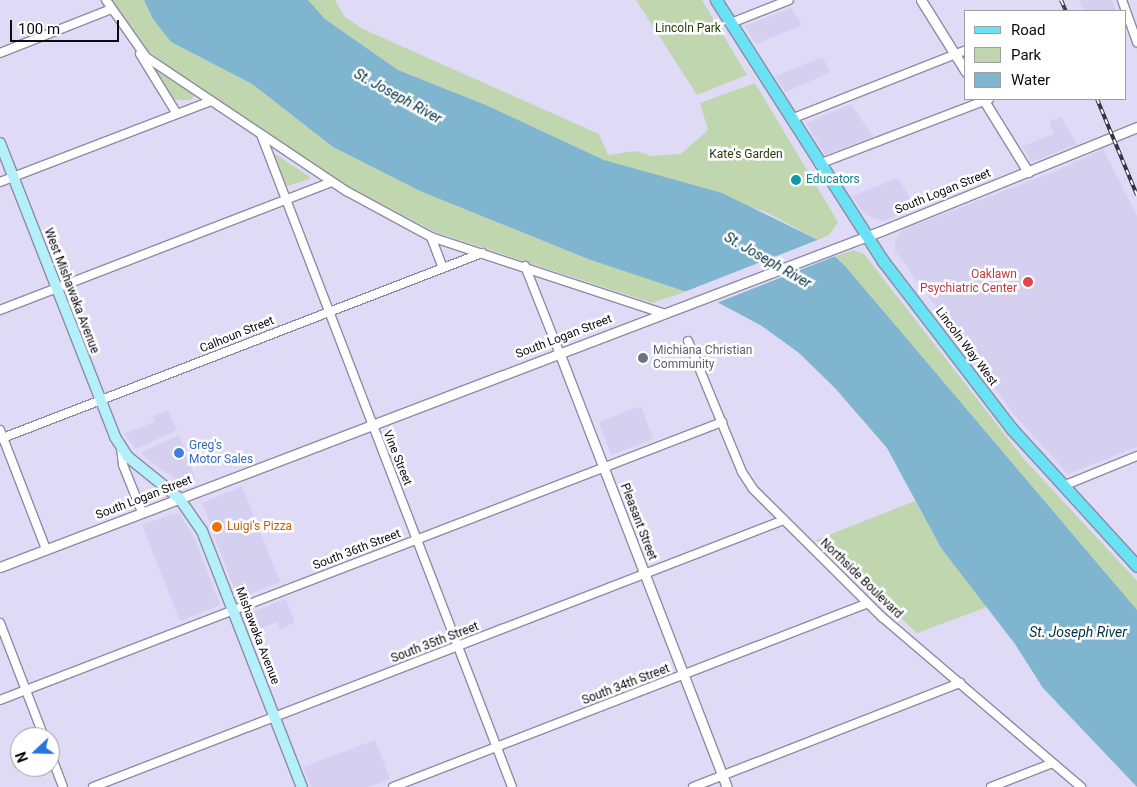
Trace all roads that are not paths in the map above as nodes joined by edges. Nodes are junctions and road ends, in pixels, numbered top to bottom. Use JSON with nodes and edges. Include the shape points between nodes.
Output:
{"nodes":[{"id":1,"x":106,"y":0,"type":"edge"},
{"id":2,"x":716,"y":0,"type":"edge"},
{"id":3,"x":789,"y":0,"type":"edge"},
{"id":4,"x":920,"y":0,"type":"edge"},
{"id":5,"x":111,"y":9,"type":"junction"},
{"id":6,"x":1127,"y":14,"type":"edge"},
{"id":7,"x":731,"y":23,"type":"junction"},
{"id":8,"x":1137,"y":42,"type":"edge"},
{"id":9,"x":138,"y":50,"type":"junction"},
{"id":10,"x":964,"y":51,"type":"edge"},
{"id":11,"x":0,"y":53,"type":"edge"},
{"id":12,"x":955,"y":55,"type":"junction"},
{"id":13,"x":964,"y":69,"type":"edge"},
{"id":14,"x":982,"y":100,"type":"edge"},
{"id":15,"x":986,"y":100,"type":"edge"},
{"id":16,"x":211,"y":101,"type":"junction"},
{"id":17,"x":177,"y":114,"type":"junction"},
{"id":18,"x":791,"y":119,"type":"junction"},
{"id":19,"x":1137,"y":127,"type":"edge"},
{"id":20,"x":262,"y":137,"type":"junction"},
{"id":21,"x":0,"y":143,"type":"edge"},
{"id":22,"x":819,"y":164,"type":"junction"},
{"id":23,"x":1028,"y":172,"type":"junction"},
{"id":24,"x":13,"y":176,"type":"junction"},
{"id":25,"x":0,"y":182,"type":"edge"},
{"id":26,"x":331,"y":182,"type":"junction"},
{"id":27,"x":285,"y":200,"type":"junction"},
{"id":28,"x":864,"y":235,"type":"junction"},
{"id":29,"x":431,"y":237,"type":"junction"},
{"id":30,"x":482,"y":253,"type":"junction"},
{"id":31,"x":525,"y":266,"type":"junction"},
{"id":32,"x":443,"y":268,"type":"junction"},
{"id":33,"x":57,"y":288,"type":"junction"},
{"id":34,"x":0,"y":310,"type":"edge"},
{"id":35,"x":328,"y":311,"type":"junction"},
{"id":36,"x":662,"y":313,"type":"junction"},
{"id":37,"x":688,"y":341,"type":"dead end"},
{"id":38,"x":559,"y":352,"type":"junction"},
{"id":39,"x":100,"y":399,"type":"junction"},
{"id":40,"x":722,"y":422,"type":"junction"},
{"id":41,"x":372,"y":424,"type":"junction"},
{"id":42,"x":1,"y":435,"type":"edge"},
{"id":43,"x":121,"y":448,"type":"junction"},
{"id":44,"x":1137,"y":456,"type":"edge"},
{"id":45,"x":604,"y":467,"type":"junction"},
{"id":46,"x":1063,"y":486,"type":"junction"},
{"id":47,"x":179,"y":498,"type":"junction"},
{"id":48,"x":142,"y":512,"type":"junction"},
{"id":49,"x":784,"y":520,"type":"junction"},
{"id":50,"x":417,"y":539,"type":"junction"},
{"id":51,"x":46,"y":549,"type":"junction"},
{"id":52,"x":1137,"y":566,"type":"edge"},
{"id":53,"x":0,"y":567,"type":"edge"},
{"id":54,"x":645,"y":574,"type":"junction"},
{"id":55,"x":868,"y":603,"type":"junction"},
{"id":56,"x":233,"y":610,"type":"junction"},
{"id":57,"x":0,"y":623,"type":"edge"},
{"id":58,"x":458,"y":646,"type":"junction"},
{"id":59,"x":684,"y":674,"type":"junction"},
{"id":60,"x":960,"y":683,"type":"junction"},
{"id":61,"x":26,"y":690,"type":"junction"},
{"id":62,"x":0,"y":700,"type":"edge"},
{"id":63,"x":275,"y":717,"type":"junction"},
{"id":64,"x":40,"y":727,"type":"edge"},
{"id":65,"x":496,"y":747,"type":"junction"},
{"id":66,"x":1053,"y":763,"type":"junction"},
{"id":67,"x":722,"y":775,"type":"junction"},
{"id":68,"x":93,"y":787,"type":"edge"},
{"id":69,"x":302,"y":787,"type":"edge"},
{"id":70,"x":393,"y":787,"type":"edge"},
{"id":71,"x":512,"y":787,"type":"edge"},
{"id":72,"x":693,"y":787,"type":"edge"},
{"id":73,"x":727,"y":787,"type":"edge"},
{"id":74,"x":991,"y":787,"type":"edge"},
{"id":75,"x":1081,"y":787,"type":"edge"}],
"edges":[{"from":1,"to":5,"type":"street"},
{"from":2,"to":7,"type":"main road","name":"Lincoln Way West"},
{"from":3,"to":7,"type":"street"},
{"from":4,"to":12,"type":"street"},
{"from":5,"to":9,"type":"street"},
{"from":5,"to":11,"type":"street"},
{"from":6,"to":8,"type":"street"},
{"from":7,"to":18,"type":"main road","name":"Lincoln Way West"},
{"from":9,"to":16,"type":"street"},
{"from":9,"to":17,"type":"street"},
{"from":10,"to":12,"type":"street"},
{"from":12,"to":13,"type":"street"},
{"from":12,"to":18,"type":"street"},
{"from":14,"to":22,"type":"street"},
{"from":15,"to":23,"type":"street"},
{"from":16,"to":17,"type":"street"},
{"from":16,"to":20,"type":"street"},
{"from":17,"to":24,"type":"street"},
{"from":18,"to":22,"type":"main road","name":"Lincoln Way West"},
{"from":19,"to":23,"type":"street","name":"South Logan Street"},
{"from":20,"to":26,"type":"street"},
{"from":20,"to":27,"type":"street","name":"Vine Street"},
{"from":21,"to":24,"type":"main road","name":"West Mishawaka Avenue"},
{"from":22,"to":28,"type":"main road","name":"Lincoln Way West"},
{"from":23,"to":28,"type":"street","name":"South Logan Street"},
{"from":24,"to":25,"type":"street"},
{"from":24,"to":33,"type":"main road","name":"West Mishawaka Avenue"},
{"from":26,"to":27,"type":"street"},
{"from":26,"to":29,"type":"street"},
{"from":27,"to":33,"type":"street"},
{"from":27,"to":35,"type":"street","name":"Vine Street"},
{"from":28,"to":36,"type":"street","name":"South Logan Street"},
{"from":28,"to":46,"type":"main road","name":"Lincoln Way West","via":[[999,413]]},
{"from":29,"to":30,"type":"street"},
{"from":29,"to":32,"type":"street"},
{"from":30,"to":31,"type":"street"},
{"from":30,"to":32,"type":"street","name":"Calhoun Street"},
{"from":31,"to":36,"type":"street"},
{"from":31,"to":38,"type":"street","name":"Pleasant Street"},
{"from":32,"to":35,"type":"street","name":"Calhoun Street"},
{"from":33,"to":34,"type":"street"},
{"from":33,"to":39,"type":"main road","name":"West Mishawaka Avenue"},
{"from":35,"to":39,"type":"street","name":"Calhoun Street"},
{"from":35,"to":41,"type":"street","name":"Vine Street"},
{"from":36,"to":38,"type":"street","name":"South Logan Street"},
{"from":37,"to":40,"type":"street","name":"Northside Boulevard"},
{"from":38,"to":41,"type":"street","name":"South Logan Street"},
{"from":38,"to":45,"type":"street","name":"Pleasant Street"},
{"from":39,"to":42,"type":"street","name":"Calhoun Street"},
{"from":39,"to":43,"type":"main road","name":"West Mishawaka Avenue"},
{"from":40,"to":45,"type":"street","name":"South 36th Street"},
{"from":40,"to":49,"type":"street","name":"Northside Boulevard","via":[[748,482]]},
{"from":41,"to":47,"type":"street","name":"South Logan Street"},
{"from":41,"to":50,"type":"street","name":"Vine Street"},
{"from":42,"to":51,"type":"street"},
{"from":43,"to":47,"type":"main road","name":"West Mishawaka Avenue"},
{"from":43,"to":48,"type":"street","name":"West Mishawaka Avenue","via":[[123,465]]},
{"from":44,"to":46,"type":"street"},
{"from":45,"to":50,"type":"street","name":"South 36th Street"},
{"from":45,"to":54,"type":"street","name":"Pleasant Street"},
{"from":46,"to":52,"type":"main road","name":"Lincoln Way West"},
{"from":47,"to":48,"type":"street","name":"South Logan Street"},
{"from":47,"to":56,"type":"main road","name":"Mishawaka Avenue","via":[[202,531]]},
{"from":48,"to":51,"type":"street","name":"South Logan Street"},
{"from":49,"to":54,"type":"street","name":"South 35th Street"},
{"from":49,"to":55,"type":"street","name":"Northside Boulevard"},
{"from":50,"to":56,"type":"street","name":"South 36th Street"},
{"from":50,"to":58,"type":"street","name":"Vine Street"},
{"from":51,"to":53,"type":"street","name":"South Logan Street"},
{"from":54,"to":58,"type":"street","name":"South 35th Street"},
{"from":54,"to":59,"type":"street","name":"Pleasant Street"},
{"from":55,"to":59,"type":"street","name":"South 34th Street"},
{"from":55,"to":60,"type":"street","name":"Northside Boulevard"},
{"from":56,"to":61,"type":"street","name":"South 36th Street"},
{"from":56,"to":63,"type":"main road","name":"Mishawaka Avenue"},
{"from":57,"to":61,"type":"street"},
{"from":58,"to":63,"type":"street","name":"South 35th Street"},
{"from":58,"to":65,"type":"street","name":"Vine Street"},
{"from":59,"to":65,"type":"street","name":"South 34th Street"},
{"from":59,"to":67,"type":"street","name":"Pleasant Street"},
{"from":60,"to":66,"type":"street","name":"Northside Boulevard"},
{"from":60,"to":67,"type":"street"},
{"from":61,"to":62,"type":"street","name":"South 36th Street"},
{"from":61,"to":64,"type":"street"},
{"from":63,"to":68,"type":"street","name":"South 35th Street"},
{"from":63,"to":69,"type":"main road","name":"Mishawaka Avenue"},
{"from":65,"to":70,"type":"street","name":"South 34th Street"},
{"from":65,"to":71,"type":"street","name":"Vine Street"},
{"from":66,"to":74,"type":"street"},
{"from":66,"to":75,"type":"street","name":"Northside Boulevard"},
{"from":67,"to":72,"type":"street"},
{"from":67,"to":73,"type":"street","name":"Pleasant Street"}]}
